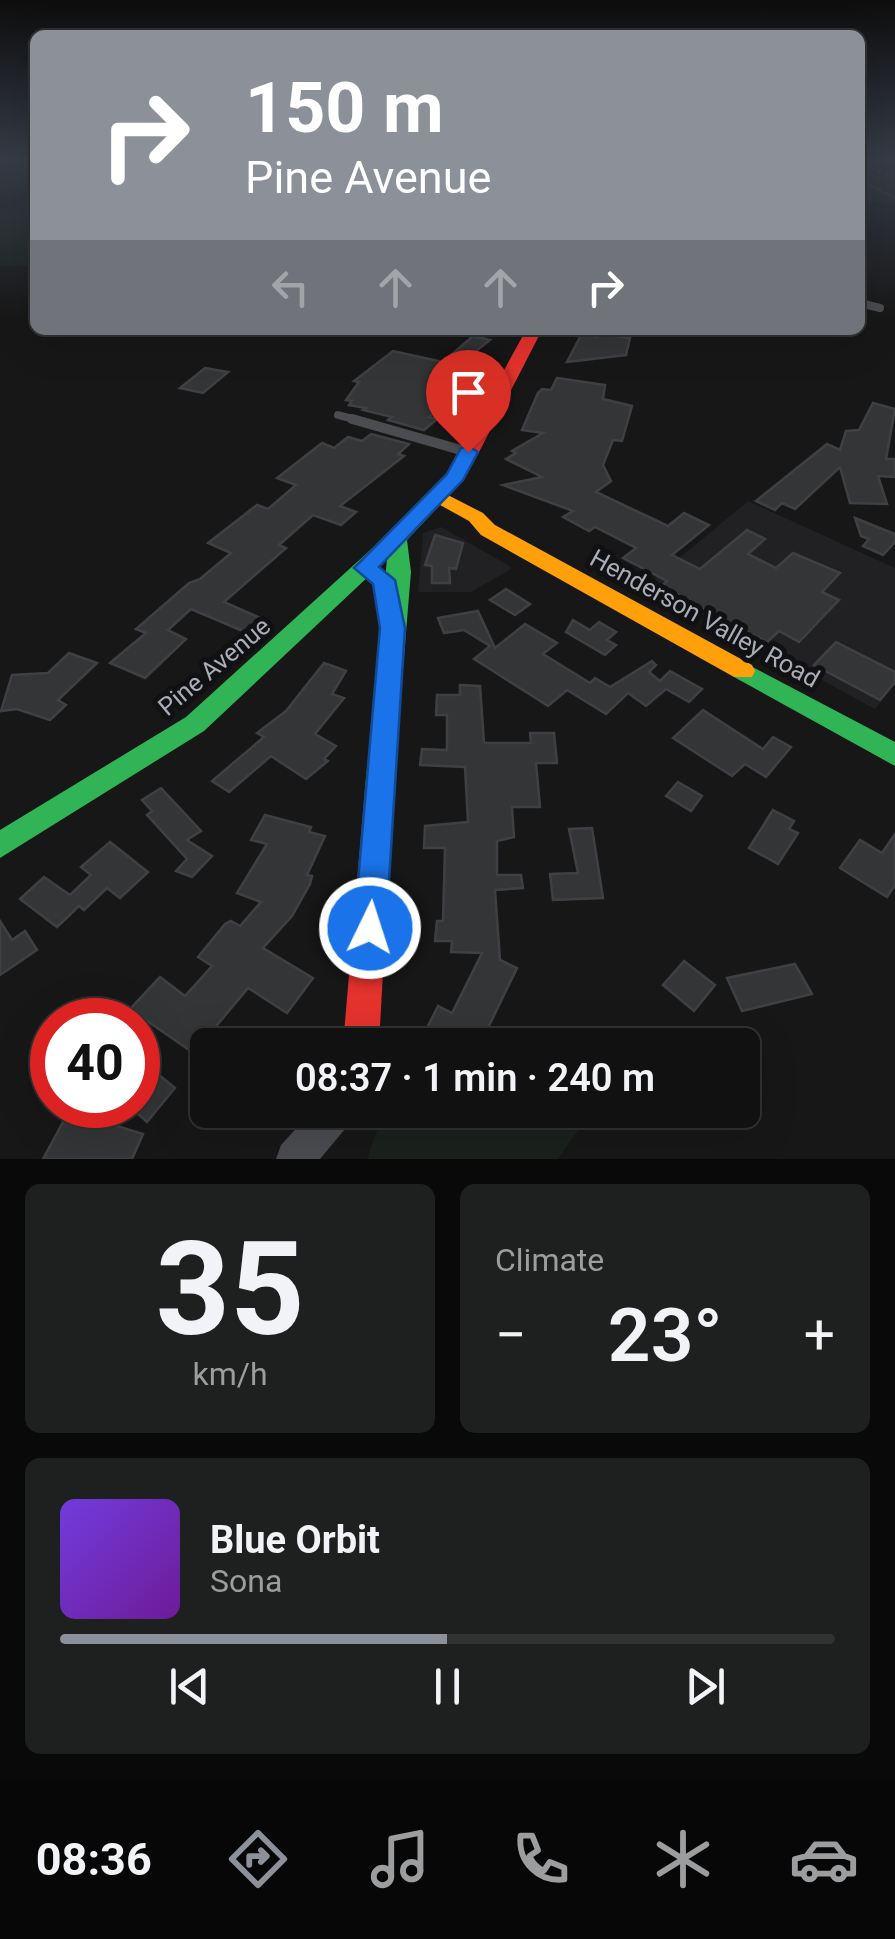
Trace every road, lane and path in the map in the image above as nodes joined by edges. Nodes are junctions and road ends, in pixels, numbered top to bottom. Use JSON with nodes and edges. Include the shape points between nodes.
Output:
{"nodes":[{"id":1,"x":865,"y":304,"type":"edge"},
{"id":2,"x":880,"y":308,"type":"dead end"},
{"id":3,"x":531,"y":335,"type":"edge"},
{"id":4,"x":338,"y":414,"type":"dead end"},
{"id":5,"x":468,"y":452,"type":"junction"},
{"id":6,"x":431,"y":504,"type":"junction"},
{"id":7,"x":396,"y":538,"type":"junction"},
{"id":8,"x":365,"y":568,"type":"junction"},
{"id":9,"x":392,"y":628,"type":"junction"},
{"id":10,"x":890,"y":743,"type":"edge"},
{"id":11,"x":0,"y":845,"type":"edge"},
{"id":12,"x":362,"y":1028,"type":"edge"},
{"id":13,"x":322,"y":1128,"type":"edge"},
{"id":14,"x":295,"y":1159,"type":"edge"}],
"edges":[{"from":1,"to":2,"type":"lane"},
{"from":3,"to":5,"type":"street"},
{"from":4,"to":5,"type":"lane"},
{"from":5,"to":6,"type":"street"},
{"from":6,"to":7,"type":"street","name":"Pine Avenue"},
{"from":6,"to":10,"type":"street","name":"Henderson Valley Road","via":[[476,517],[488,530]]},
{"from":7,"to":8,"type":"street","name":"Pine Avenue"},
{"from":7,"to":9,"type":"street","via":[[400,572]]},
{"from":8,"to":9,"type":"street","via":[[384,580]]},
{"from":8,"to":11,"type":"street","name":"Pine Avenue","via":[[195,724]]},
{"from":9,"to":12,"type":"street"},
{"from":13,"to":14,"type":"street"}]}
